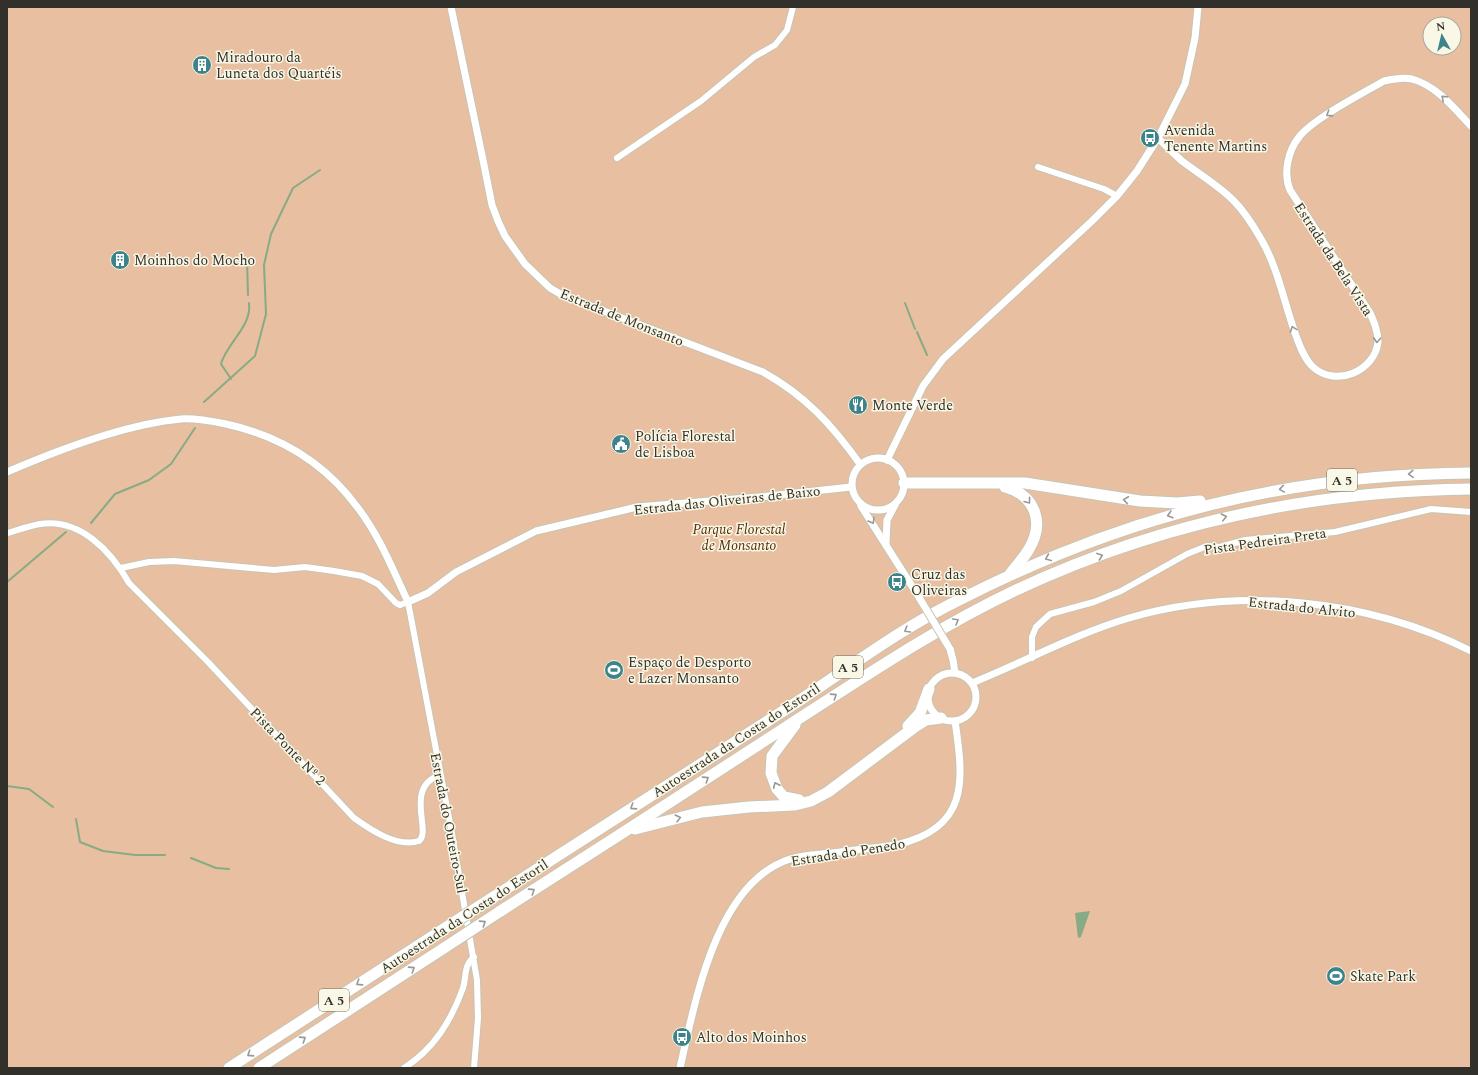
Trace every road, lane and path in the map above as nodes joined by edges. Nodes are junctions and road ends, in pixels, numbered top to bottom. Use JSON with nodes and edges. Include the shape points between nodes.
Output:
{"nodes":[{"id":1,"x":451,"y":7,"type":"edge"},
{"id":2,"x":793,"y":7,"type":"edge"},
{"id":3,"x":1198,"y":7,"type":"edge"},
{"id":4,"x":1471,"y":126,"type":"edge"},
{"id":5,"x":1158,"y":138,"type":"junction"},
{"id":6,"x":617,"y":158,"type":"dead end"},
{"id":7,"x":1038,"y":167,"type":"dead end"},
{"id":8,"x":1117,"y":196,"type":"junction"},
{"id":9,"x":887,"y":460,"type":"junction"},
{"id":10,"x":860,"y":464,"type":"junction"},
{"id":11,"x":7,"y":472,"type":"edge"},
{"id":12,"x":1471,"y":473,"type":"edge"},
{"id":13,"x":904,"y":484,"type":"junction"},
{"id":14,"x":995,"y":484,"type":"junction"},
{"id":15,"x":852,"y":487,"type":"junction"},
{"id":16,"x":1471,"y":489,"type":"edge"},
{"id":17,"x":1235,"y":498,"type":"junction"},
{"id":18,"x":857,"y":500,"type":"junction"},
{"id":19,"x":897,"y":502,"type":"junction"},
{"id":20,"x":1471,"y":512,"type":"edge"},
{"id":21,"x":7,"y":533,"type":"edge"},
{"id":22,"x":886,"y":543,"type":"junction"},
{"id":23,"x":120,"y":568,"type":"junction"},
{"id":24,"x":1008,"y":575,"type":"junction"},
{"id":25,"x":408,"y":602,"type":"junction"},
{"id":26,"x":1471,"y":651,"type":"edge"},
{"id":27,"x":1032,"y":658,"type":"junction"},
{"id":28,"x":955,"y":673,"type":"junction"},
{"id":29,"x":972,"y":683,"type":"junction"},
{"id":30,"x":929,"y":689,"type":"junction"},
{"id":31,"x":801,"y":718,"type":"junction"},
{"id":32,"x":941,"y":718,"type":"junction"},
{"id":33,"x":955,"y":721,"type":"junction"},
{"id":34,"x":439,"y":775,"type":"junction"},
{"id":35,"x":626,"y":831,"type":"junction"},
{"id":36,"x":474,"y":958,"type":"junction"},
{"id":37,"x":229,"y":1068,"type":"edge"},
{"id":38,"x":259,"y":1068,"type":"edge"},
{"id":39,"x":404,"y":1068,"type":"edge"},
{"id":40,"x":474,"y":1068,"type":"edge"},
{"id":41,"x":680,"y":1068,"type":"edge"}],
"edges":[{"from":1,"to":10,"type":"street","name":"Estrada de Monsanto","via":[[492,205],[505,236],[525,264],[550,288],[562,295],[763,372],[783,383],[801,396],[829,424]]},
{"from":2,"to":6,"type":"street","via":[[787,30],[775,45],[754,57],[700,101]]},
{"from":3,"to":5,"type":"street","via":[[1196,38],[1185,84]]},
{"from":4,"to":5,"type":"street","name":"Estrada da Bela Vista","one_way":true,"via":[[1430,87],[1412,79],[1398,79],[1384,80],[1299,136],[1287,165],[1290,190],[1370,313],[1378,343],[1375,353],[1363,368],[1351,374],[1327,375],[1308,362],[1299,344],[1274,266],[1250,221],[1234,200],[1180,160]]},
{"from":5,"to":8,"type":"street"},
{"from":7,"to":8,"type":"street","via":[[1104,189]]},
{"from":8,"to":9,"type":"street","via":[[943,359],[923,386]]},
{"from":9,"to":10,"type":"street","via":[[873,458]]},
{"from":9,"to":13,"type":"street","via":[[899,469]]},
{"from":10,"to":15,"type":"street","via":[[854,472]]},
{"from":11,"to":25,"type":"street","via":[[46,455],[146,424],[190,419],[240,428],[297,451],[318,465],[338,484],[359,509],[381,543]]},
{"from":12,"to":17,"type":"highway","name":"Autoestrada da Costa do Estoril","number":"A 5","one_way":true,"via":[[1369,477],[1279,489]]},
{"from":13,"to":14,"type":"highway"},
{"from":13,"to":19,"type":"street"},
{"from":17,"to":14,"type":"highway","one_way":true,"via":[[1177,503],[1140,502],[1025,483]]},
{"from":14,"to":24,"type":"highway","one_way":true,"via":[[1024,495],[1037,519],[1030,548]]},
{"from":15,"to":18,"type":"street"},
{"from":15,"to":25,"type":"street","name":"Estrada das Oliveiras de Baixo","via":[[637,507],[536,531],[456,572],[428,593]]},
{"from":31,"to":16,"type":"highway","name":"Autoestrada da Costa do Estoril","number":"A 5","one_way":true,"via":[[881,665],[959,619],[1083,562],[1153,537],[1240,513],[1304,502],[1379,493]]},
{"from":17,"to":24,"type":"highway","name":"Autoestrada da Costa do Estoril","number":"A 5","one_way":true,"via":[[1146,522]]},
{"from":18,"to":19,"type":"street","via":[[861,505],[873,510],[886,509]]},
{"from":18,"to":22,"type":"street","one_way":true},
{"from":19,"to":22,"type":"street","via":[[887,520]]},
{"from":20,"to":27,"type":"street","name":"Pista Pedreira Preta","via":[[1432,509],[1335,532],[1207,546],[1187,554],[1121,591],[1094,602],[1050,614],[1036,627],[1032,637]]},
{"from":21,"to":23,"type":"street","via":[[40,524],[62,524],[83,532],[99,544]]},
{"from":22,"to":28,"type":"street","bridge":true,"via":[[950,649]]},
{"from":23,"to":25,"type":"street","via":[[149,562],[174,561],[274,570],[305,567],[362,576],[378,584],[396,603],[400,605]]},
{"from":23,"to":34,"type":"street","name":"Pista Ponte Nº 2","via":[[129,583],[208,662],[354,818],[366,827],[394,840],[412,843],[419,841],[422,836],[420,801],[423,791],[432,778]]},
{"from":24,"to":37,"type":"highway","name":"Autoestrada da Costa do Estoril","number":"A 5","one_way":true,"bridge":true,"via":[[953,602],[873,651]]},
{"from":25,"to":34,"type":"street","name":"Estrada do Outeiro-Sul"},
{"from":26,"to":27,"type":"street","name":"Estrada do Alvito","via":[[1422,630],[1370,615],[1312,605],[1251,600],[1199,604],[1129,618],[1100,627]]},
{"from":27,"to":29,"type":"street","name":"Estrada do Alvito"},
{"from":28,"to":29,"type":"street","via":[[966,677]]},
{"from":28,"to":30,"type":"street","via":[[937,678]]},
{"from":29,"to":33,"type":"street","via":[[976,692],[974,707],[964,717]]},
{"from":30,"to":31,"type":"highway","one_way":true,"via":[[920,713],[911,724],[827,789],[798,801],[784,797],[777,789],[771,773],[772,756]]},
{"from":30,"to":32,"type":"street","via":[[929,704],[933,712]]},
{"from":35,"to":31,"type":"highway","name":"Autoestrada da Costa do Estoril","number":"A 5","one_way":true},
{"from":32,"to":33,"type":"street"},
{"from":35,"to":32,"type":"highway","one_way":true,"via":[[702,812],[795,805],[811,801],[828,792],[916,726],[926,720]]},
{"from":33,"to":41,"type":"street","name":"Estrada do Penedo","via":[[961,761],[961,783],[947,817],[937,828],[912,841],[896,845],[790,859],[759,876],[745,891],[724,923],[710,954],[696,996]]},
{"from":34,"to":36,"type":"street","name":"Estrada do Outeiro-Sul"},
{"from":38,"to":35,"type":"highway","name":"Autoestrada da Costa do Estoril","number":"A 5","one_way":true,"bridge":true},
{"from":36,"to":39,"type":"street","via":[[467,965],[462,989],[446,1025],[431,1046]]},
{"from":36,"to":40,"type":"street","name":"Estrada do Outeiro-Sul","via":[[478,998]]}]}
